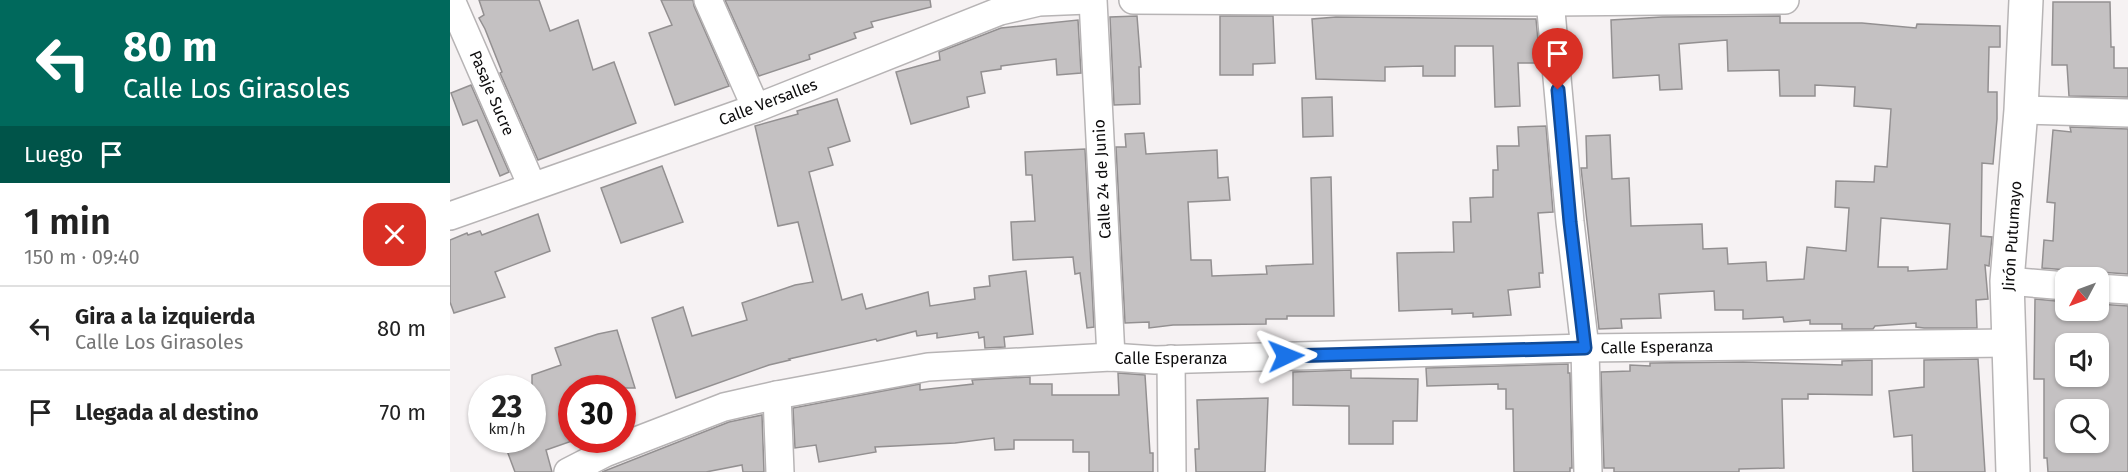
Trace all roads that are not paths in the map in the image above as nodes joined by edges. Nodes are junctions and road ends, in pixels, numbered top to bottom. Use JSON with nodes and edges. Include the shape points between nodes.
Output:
{"nodes":[{"id":1,"x":451,"y":0,"type":"edge"},
{"id":2,"x":708,"y":0,"type":"edge"},
{"id":3,"x":1088,"y":0,"type":"edge"},
{"id":4,"x":1094,"y":0,"type":"edge"},
{"id":5,"x":1133,"y":0,"type":"edge"},
{"id":6,"x":1785,"y":0,"type":"edge"},
{"id":7,"x":2026,"y":0,"type":"edge"},
{"id":8,"x":1550,"y":1,"type":"edge"},
{"id":9,"x":756,"y":108,"type":"junction"},
{"id":10,"x":2021,"y":110,"type":"junction"},
{"id":11,"x":2128,"y":113,"type":"edge"},
{"id":12,"x":532,"y":186,"type":"junction"},
{"id":13,"x":450,"y":216,"type":"edge"},
{"id":14,"x":2007,"y":281,"type":"junction"},
{"id":15,"x":2055,"y":285,"type":"edge"},
{"id":16,"x":2109,"y":289,"type":"edge"},
{"id":17,"x":2128,"y":290,"type":"edge"},
{"id":18,"x":2008,"y":343,"type":"junction"},
{"id":19,"x":1585,"y":348,"type":"junction"},
{"id":20,"x":1111,"y":357,"type":"junction"},
{"id":21,"x":1171,"y":359,"type":"junction"},
{"id":22,"x":777,"y":395,"type":"junction"},
{"id":23,"x":567,"y":472,"type":"edge"},
{"id":24,"x":780,"y":472,"type":"edge"},
{"id":25,"x":1172,"y":472,"type":"edge"},
{"id":26,"x":1588,"y":472,"type":"edge"},
{"id":27,"x":2013,"y":472,"type":"edge"}],
"edges":[{"from":1,"to":12,"type":"street","name":"Pasaje Sucre"},
{"from":2,"to":9,"type":"street"},
{"from":3,"to":9,"type":"street","name":"Calle Versalles","via":[[1039,2],[1000,11]]},
{"from":4,"to":20,"type":"street","name":"Calle 24 de Junio"},
{"from":5,"to":8,"type":"street"},
{"from":6,"to":8,"type":"street"},
{"from":7,"to":10,"type":"street","name":"Jirón Putumayo"},
{"from":8,"to":19,"type":"street"},
{"from":9,"to":12,"type":"street","name":"Calle Versalles"},
{"from":10,"to":11,"type":"street"},
{"from":10,"to":14,"type":"street","name":"Jirón Putumayo"},
{"from":12,"to":13,"type":"street","name":"Calle Versalles"},
{"from":14,"to":15,"type":"street"},
{"from":14,"to":18,"type":"street","name":"Jirón Putumayo"},
{"from":16,"to":17,"type":"street"},
{"from":18,"to":19,"type":"street","name":"Calle Esperanza"},
{"from":18,"to":27,"type":"street","name":"Jirón Putumayo"},
{"from":19,"to":21,"type":"street","name":"Calle Esperanza"},
{"from":19,"to":26,"type":"street"},
{"from":20,"to":21,"type":"street","name":"Calle Esperanza"},
{"from":20,"to":22,"type":"street","name":"Calle Esperanza","via":[[928,367]]},
{"from":21,"to":25,"type":"street"},
{"from":22,"to":23,"type":"street","name":"Calle Esperanza","via":[[724,407],[605,453]]},
{"from":22,"to":24,"type":"street"}]}
